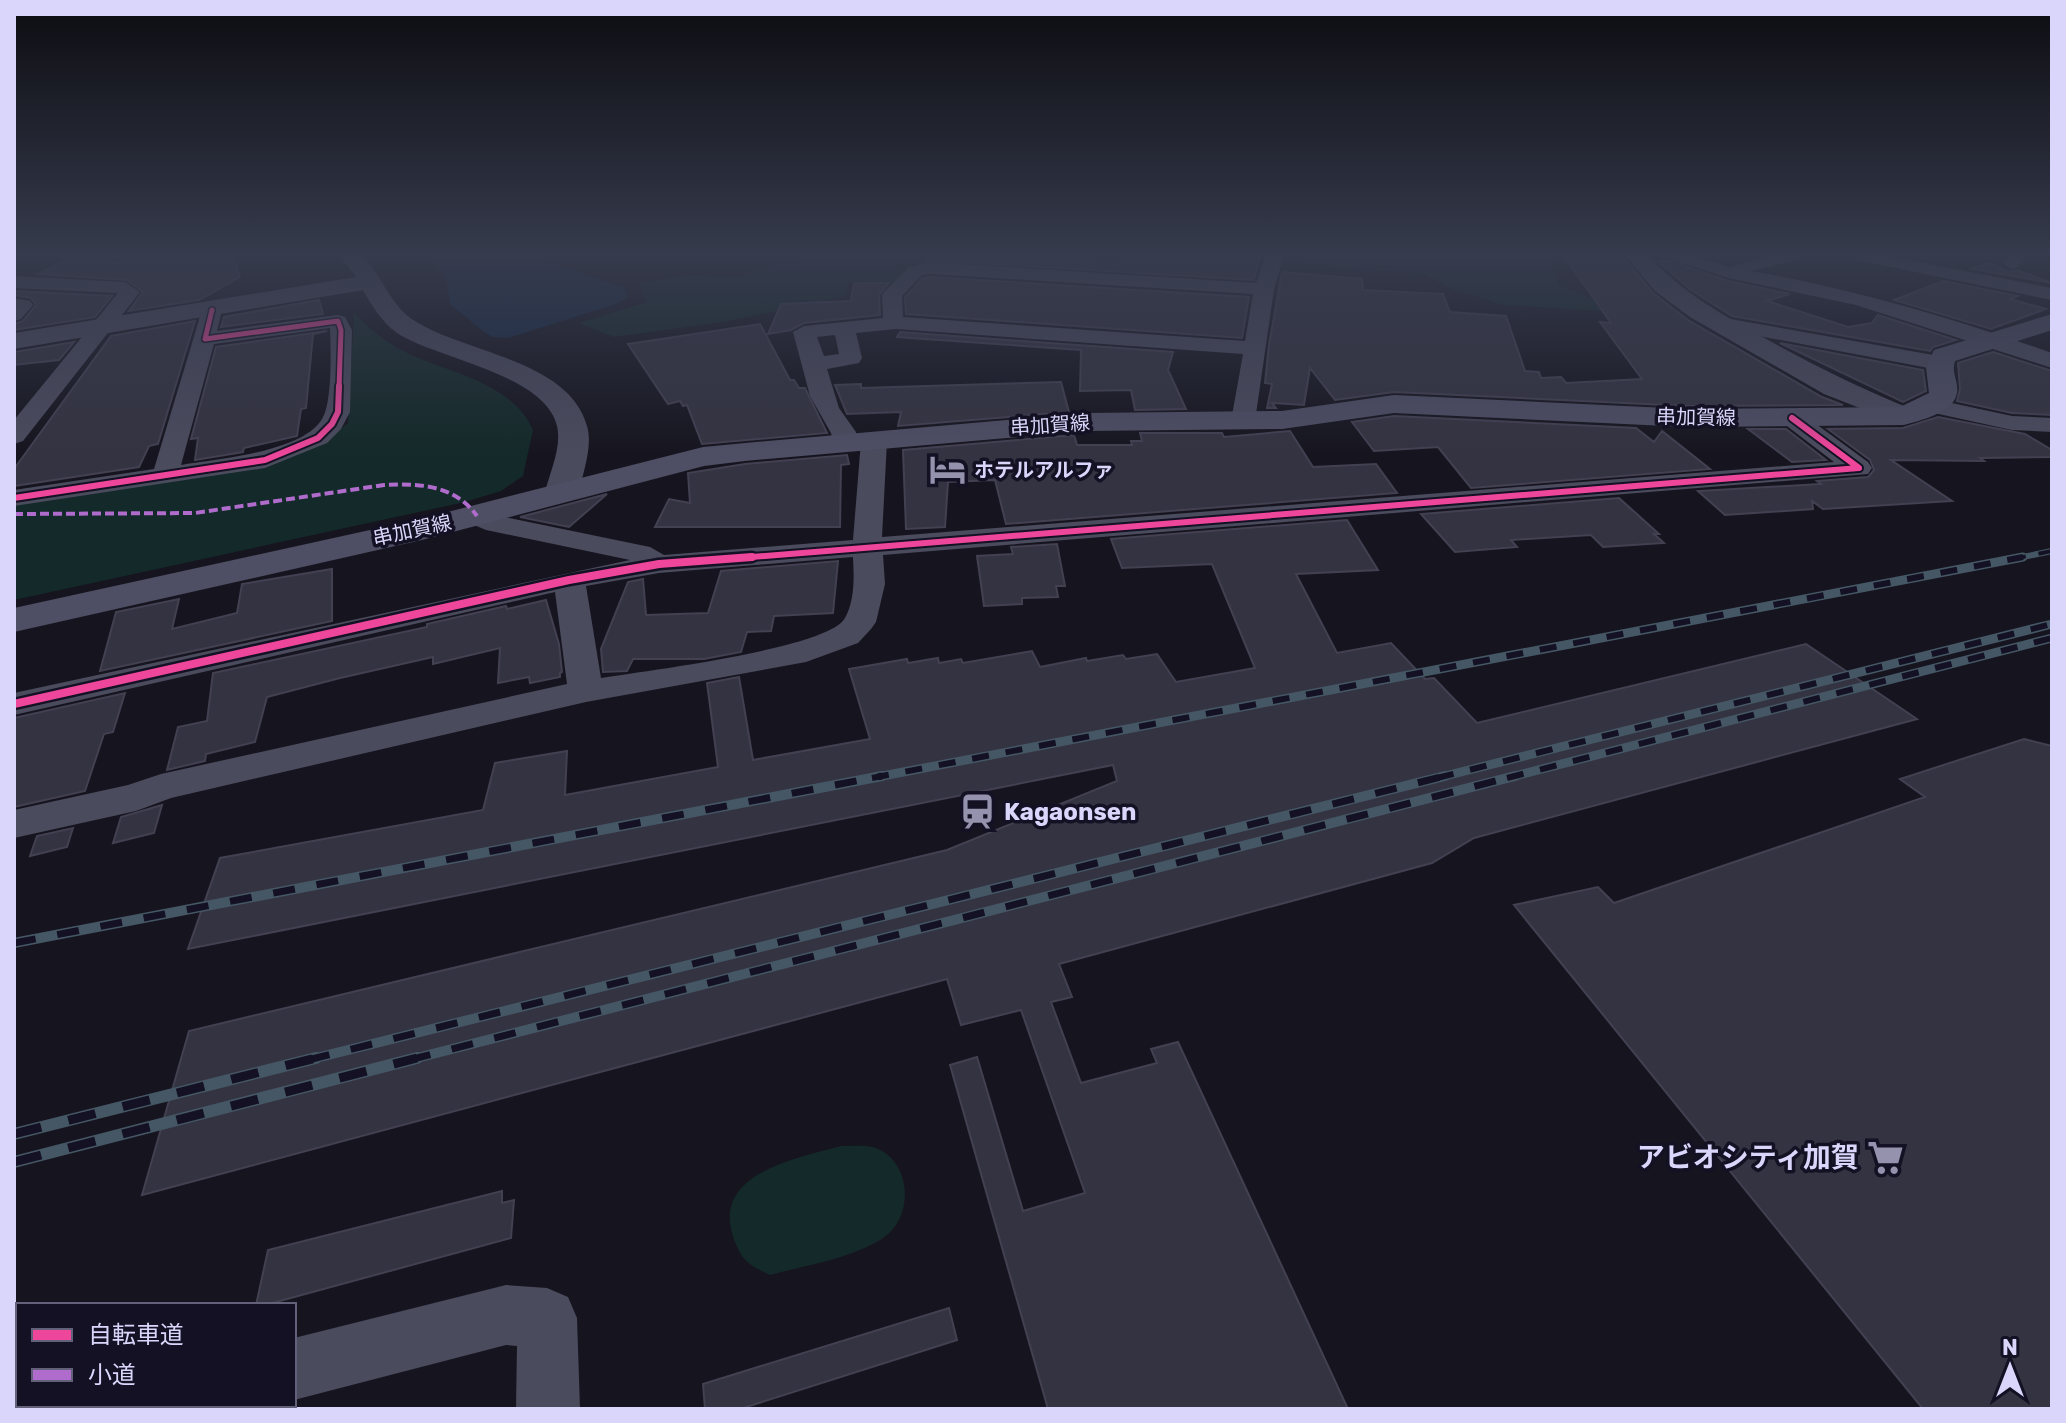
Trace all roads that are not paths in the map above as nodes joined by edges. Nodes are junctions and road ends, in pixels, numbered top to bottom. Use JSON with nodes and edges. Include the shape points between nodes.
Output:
{"nodes":[{"id":1,"x":108,"y":321,"type":"edge"},
{"id":2,"x":143,"y":321,"type":"edge"},
{"id":3,"x":209,"y":321,"type":"edge"},
{"id":4,"x":335,"y":321,"type":"edge"},
{"id":5,"x":338,"y":321,"type":"edge"},
{"id":6,"x":398,"y":321,"type":"edge"},
{"id":7,"x":1259,"y":321,"type":"edge"},
{"id":8,"x":1716,"y":321,"type":"edge"},
{"id":9,"x":1931,"y":321,"type":"edge"},
{"id":10,"x":896,"y":323,"type":"joint"},
{"id":11,"x":1719,"y":323,"type":"junction"},
{"id":12,"x":2045,"y":327,"type":"edge"},
{"id":13,"x":103,"y":328,"type":"junction"},
{"id":14,"x":844,"y":329,"type":"junction"},
{"id":15,"x":205,"y":339,"type":"junction"},
{"id":16,"x":1989,"y":339,"type":"junction"},
{"id":17,"x":14,"y":341,"type":"edge"},
{"id":18,"x":1255,"y":348,"type":"junction"},
{"id":19,"x":2052,"y":361,"type":"edge"},
{"id":20,"x":1939,"y":363,"type":"junction"},
{"id":21,"x":813,"y":365,"type":"junction"},
{"id":22,"x":1933,"y":406,"type":"junction"},
{"id":23,"x":1903,"y":416,"type":"junction"},
{"id":24,"x":1792,"y":418,"type":"junction"},
{"id":25,"x":1243,"y":421,"type":"junction"},
{"id":26,"x":2052,"y":425,"type":"edge"},
{"id":27,"x":14,"y":436,"type":"edge"},
{"id":28,"x":859,"y":442,"type":"junction"},
{"id":29,"x":165,"y":475,"type":"junction"},
{"id":30,"x":562,"y":492,"type":"junction"},
{"id":31,"x":14,"y":498,"type":"edge"},
{"id":32,"x":477,"y":516,"type":"junction"},
{"id":33,"x":867,"y":546,"type":"junction"},
{"id":34,"x":659,"y":564,"type":"junction"},
{"id":35,"x":569,"y":580,"type":"junction"},
{"id":36,"x":16,"y":624,"type":"edge"},
{"id":37,"x":586,"y":691,"type":"junction"},
{"id":38,"x":14,"y":704,"type":"edge"},
{"id":39,"x":14,"y":824,"type":"edge"},
{"id":40,"x":296,"y":1368,"type":"edge"},
{"id":41,"x":548,"y":1409,"type":"edge"}],
"edges":[{"from":1,"to":13,"type":"street"},
{"from":2,"to":13,"type":"street"},
{"from":3,"to":15,"type":"street"},
{"from":4,"to":15,"type":"street"},
{"from":5,"to":29,"type":"street","via":[[338,412],[318,438],[265,460]]},
{"from":6,"to":30,"type":"street","via":[[554,396],[573,429]]},
{"from":7,"to":18,"type":"street"},
{"from":8,"to":11,"type":"street"},
{"from":9,"to":16,"type":"street"},
{"from":10,"to":14,"type":"street"},
{"from":10,"to":18,"type":"street"},
{"from":11,"to":20,"type":"street"},
{"from":11,"to":23,"type":"street","via":[[1834,388]]},
{"from":12,"to":16,"type":"main road"},
{"from":13,"to":17,"type":"street"},
{"from":13,"to":27,"type":"street"},
{"from":14,"to":21,"type":"street","via":[[851,358]]},
{"from":14,"to":21,"type":"street","via":[[804,332],[815,354]]},
{"from":15,"to":29,"type":"street"},
{"from":16,"to":19,"type":"street"},
{"from":16,"to":20,"type":"main road","via":[[1944,356]]},
{"from":18,"to":25,"type":"street"},
{"from":20,"to":22,"type":"main road","via":[[1944,392]]},
{"from":21,"to":28,"type":"street","via":[[830,418]]},
{"from":22,"to":23,"type":"main road","name":"串加賀線"},
{"from":22,"to":26,"type":"street","via":[[2012,423]]},
{"from":23,"to":24,"type":"main road","name":"串加賀線"},
{"from":24,"to":25,"type":"main road","name":"串加賀線","via":[[1394,404]]},
{"from":24,"to":33,"type":"street","via":[[1859,468]]},
{"from":25,"to":28,"type":"main road","name":"串加賀線","via":[[1086,422]]},
{"from":28,"to":30,"type":"main road","name":"串加賀線","via":[[703,457]]},
{"from":28,"to":33,"type":"street"},
{"from":29,"to":31,"type":"street"},
{"from":30,"to":32,"type":"main road","name":"串加賀線"},
{"from":32,"to":34,"type":"street","via":[[639,553]]},
{"from":32,"to":36,"type":"main road","name":"串加賀線"},
{"from":33,"to":34,"type":"street"},
{"from":33,"to":37,"type":"street","via":[[870,584],[860,622],[846,636],[794,655]]},
{"from":34,"to":35,"type":"street"},
{"from":35,"to":37,"type":"street"},
{"from":35,"to":38,"type":"street"},
{"from":37,"to":39,"type":"street"},
{"from":40,"to":41,"type":"street","via":[[506,1315],[547,1318]]}]}
